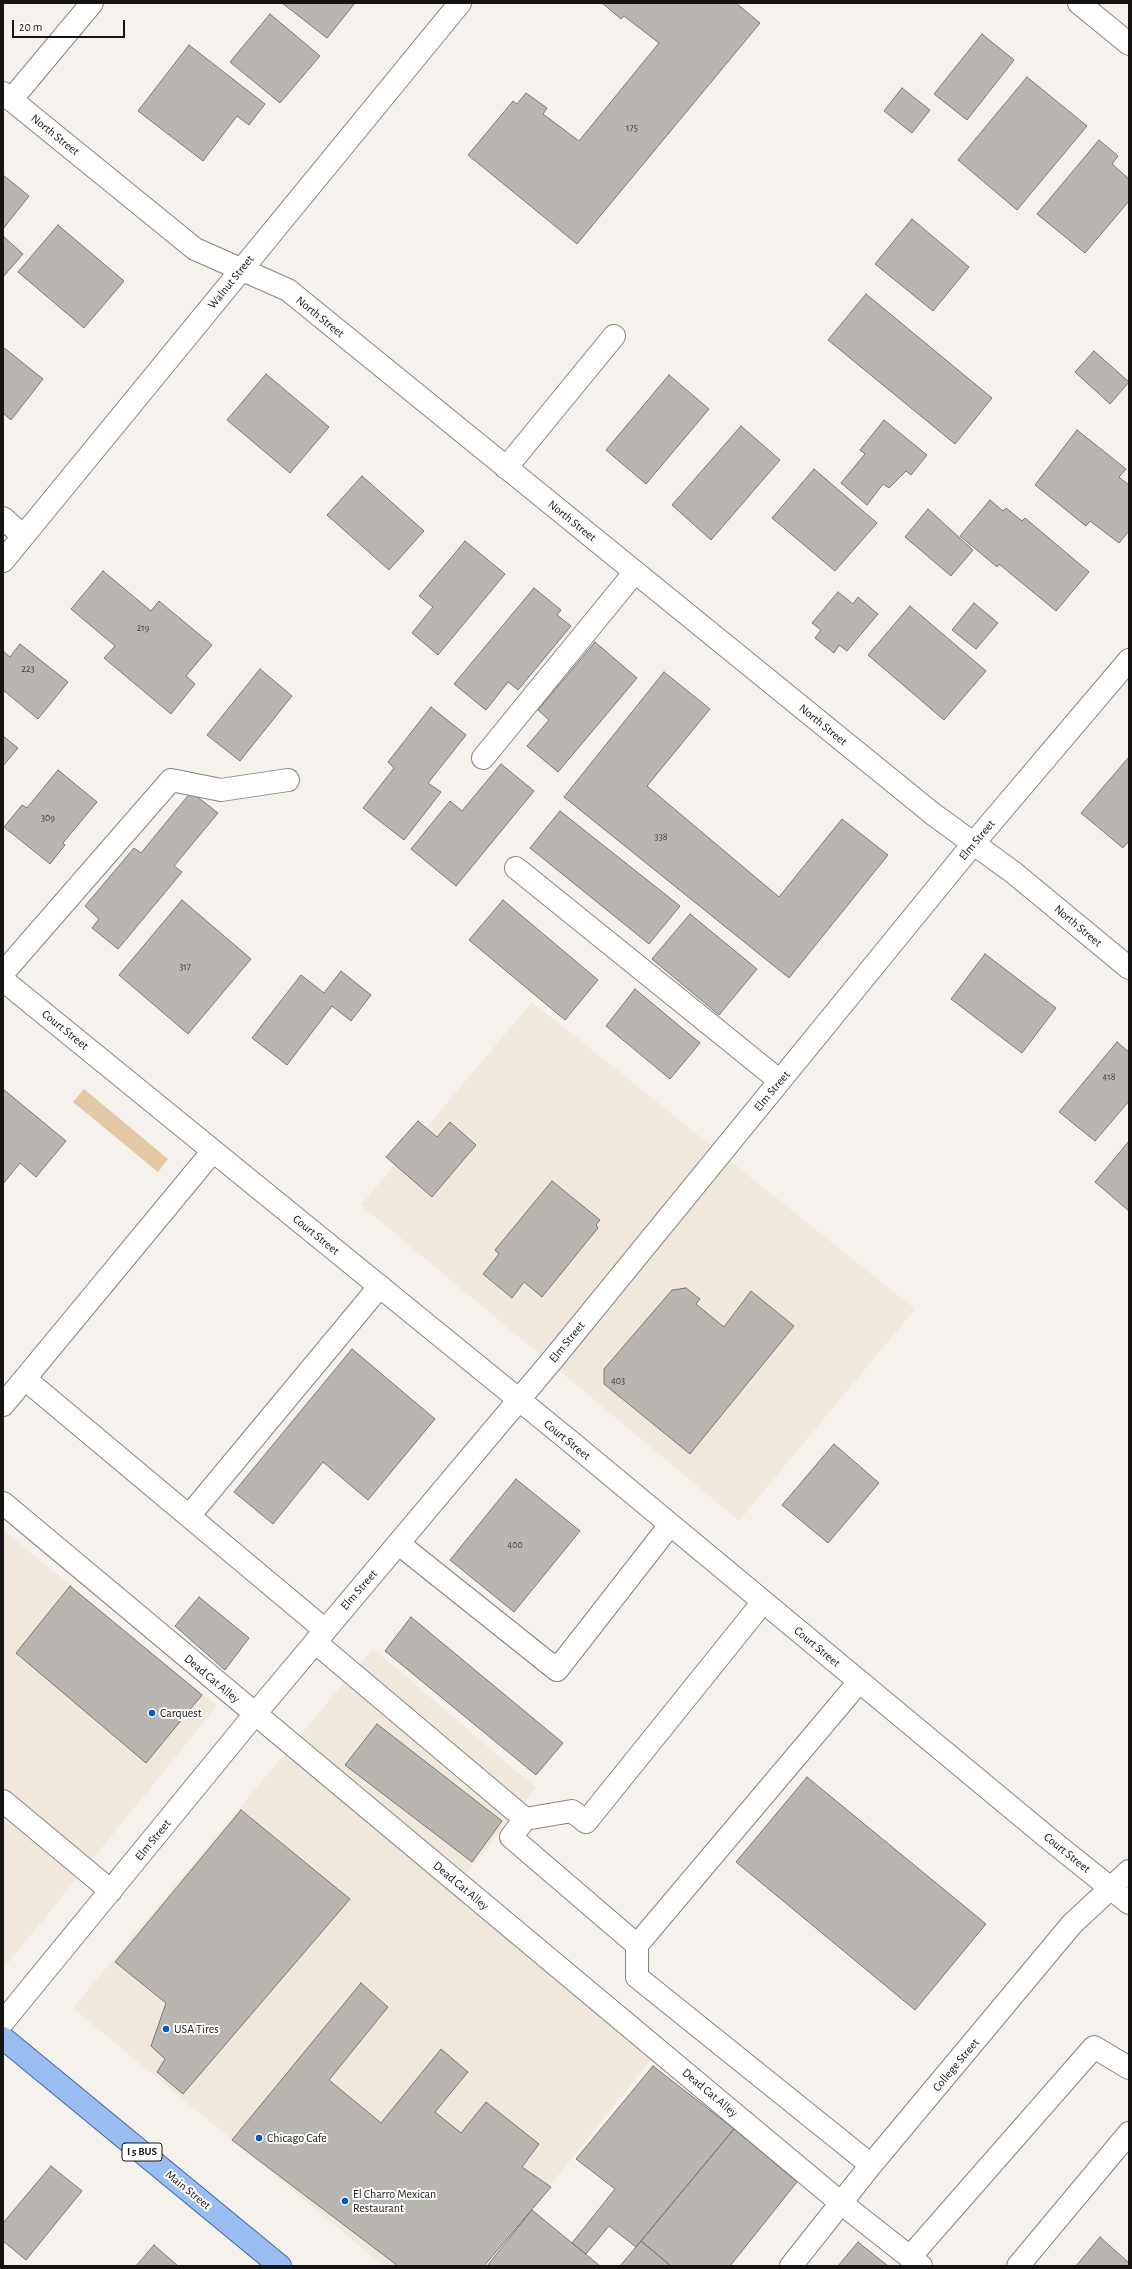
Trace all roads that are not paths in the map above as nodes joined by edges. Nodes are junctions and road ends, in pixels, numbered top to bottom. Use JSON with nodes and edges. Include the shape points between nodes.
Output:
{"nodes":[{"id":1,"x":92,"y":3,"type":"edge"},
{"id":2,"x":460,"y":3,"type":"edge"},
{"id":3,"x":1079,"y":3,"type":"edge"},
{"id":4,"x":1129,"y":44,"type":"edge"},
{"id":5,"x":7,"y":97,"type":"edge"},
{"id":6,"x":241,"y":270,"type":"junction"},
{"id":7,"x":614,"y":336,"type":"dead end"},
{"id":8,"x":506,"y":468,"type":"junction"},
{"id":9,"x":3,"y":518,"type":"edge"},
{"id":10,"x":23,"y":536,"type":"junction"},
{"id":11,"x":3,"y":561,"type":"edge"},
{"id":12,"x":634,"y":572,"type":"junction"},
{"id":13,"x":1129,"y":660,"type":"edge"},
{"id":14,"x":482,"y":758,"type":"dead end"},
{"id":15,"x":288,"y":780,"type":"dead end"},
{"id":16,"x":973,"y":844,"type":"junction"},
{"id":17,"x":516,"y":868,"type":"dead end"},
{"id":18,"x":1129,"y":968,"type":"edge"},
{"id":19,"x":3,"y":972,"type":"edge"},
{"id":20,"x":3,"y":980,"type":"edge"},
{"id":21,"x":780,"y":1081,"type":"junction"},
{"id":22,"x":213,"y":1151,"type":"junction"},
{"id":23,"x":380,"y":1286,"type":"junction"},
{"id":24,"x":25,"y":1379,"type":"junction"},
{"id":25,"x":519,"y":1400,"type":"junction"},
{"id":26,"x":3,"y":1404,"type":"edge"},
{"id":27,"x":3,"y":1503,"type":"edge"},
{"id":28,"x":189,"y":1516,"type":"junction"},
{"id":29,"x":670,"y":1525,"type":"junction"},
{"id":30,"x":399,"y":1544,"type":"junction"},
{"id":31,"x":763,"y":1602,"type":"junction"},
{"id":32,"x":320,"y":1636,"type":"junction"},
{"id":33,"x":859,"y":1682,"type":"junction"},
{"id":34,"x":255,"y":1714,"type":"junction"},
{"id":35,"x":3,"y":1801,"type":"edge"},
{"id":36,"x":525,"y":1819,"type":"junction"},
{"id":37,"x":1129,"y":1871,"type":"edge"},
{"id":38,"x":1110,"y":1888,"type":"junction"},
{"id":39,"x":111,"y":1891,"type":"junction"},
{"id":40,"x":1129,"y":1903,"type":"edge"},
{"id":41,"x":637,"y":1945,"type":"junction"},
{"id":42,"x":3,"y":2022,"type":"edge"},
{"id":43,"x":3,"y":2038,"type":"edge"},
{"id":44,"x":1129,"y":2068,"type":"edge"},
{"id":45,"x":1129,"y":2134,"type":"edge"},
{"id":46,"x":871,"y":2165,"type":"junction"},
{"id":47,"x":841,"y":2203,"type":"junction"},
{"id":48,"x":915,"y":2262,"type":"edge"},
{"id":49,"x":280,"y":2266,"type":"edge"},
{"id":50,"x":791,"y":2266,"type":"edge"},
{"id":51,"x":1018,"y":2266,"type":"edge"}],
"edges":[{"from":1,"to":5,"type":"street"},
{"from":2,"to":6,"type":"street","name":"Walnut Street"},
{"from":3,"to":4,"type":"street"},
{"from":5,"to":6,"type":"street","name":"North Street","via":[[194,249]]},
{"from":6,"to":8,"type":"street","name":"North Street","via":[[288,290]]},
{"from":6,"to":10,"type":"street","name":"Walnut Street"},
{"from":7,"to":8,"type":"street"},
{"from":8,"to":12,"type":"street","name":"North Street"},
{"from":9,"to":10,"type":"street"},
{"from":10,"to":11,"type":"street","name":"Walnut Street"},
{"from":12,"to":14,"type":"street"},
{"from":12,"to":16,"type":"street","name":"North Street"},
{"from":13,"to":16,"type":"street","name":"Elm Street"},
{"from":15,"to":19,"type":"street","via":[[222,790],[171,780]]},
{"from":16,"to":18,"type":"street","name":"North Street","via":[[1014,873]]},
{"from":16,"to":21,"type":"street","name":"Elm Street"},
{"from":17,"to":21,"type":"street"},
{"from":20,"to":22,"type":"street","name":"Court Street"},
{"from":21,"to":25,"type":"street","name":"Elm Street"},
{"from":22,"to":23,"type":"street","name":"Court Street"},
{"from":22,"to":24,"type":"street"},
{"from":23,"to":25,"type":"street","name":"Court Street"},
{"from":23,"to":28,"type":"street"},
{"from":24,"to":26,"type":"street"},
{"from":24,"to":28,"type":"street"},
{"from":25,"to":29,"type":"street","name":"Court Street"},
{"from":25,"to":30,"type":"street","name":"Elm Street"},
{"from":27,"to":34,"type":"street","name":"Dead Cat Alley"},
{"from":28,"to":32,"type":"street"},
{"from":29,"to":30,"type":"street","via":[[557,1670]]},
{"from":29,"to":31,"type":"street","name":"Court Street"},
{"from":30,"to":32,"type":"street","name":"Elm Street"},
{"from":31,"to":33,"type":"street","name":"Court Street"},
{"from":31,"to":36,"type":"street","via":[[586,1822],[572,1811]]},
{"from":32,"to":34,"type":"street","name":"Elm Street"},
{"from":32,"to":36,"type":"street"},
{"from":33,"to":38,"type":"street","name":"Court Street"},
{"from":33,"to":41,"type":"street"},
{"from":34,"to":39,"type":"street","name":"Elm Street"},
{"from":34,"to":47,"type":"street","name":"Dead Cat Alley"},
{"from":35,"to":39,"type":"street"},
{"from":36,"to":41,"type":"street","via":[[511,1837]]},
{"from":37,"to":38,"type":"street","name":"College Street"},
{"from":38,"to":40,"type":"street","name":"Court Street"},
{"from":38,"to":46,"type":"street","name":"College Street","via":[[1072,1924]]},
{"from":39,"to":42,"type":"street","name":"Elm Street"},
{"from":41,"to":46,"type":"street","via":[[637,1977]]},
{"from":43,"to":49,"type":"main road","name":"Main Street","number":"I 5 BUS"},
{"from":44,"to":48,"type":"street","via":[[1094,2047]]},
{"from":45,"to":51,"type":"street"},
{"from":46,"to":47,"type":"street","name":"College Street"},
{"from":47,"to":48,"type":"street","name":"Dead Cat Alley"},
{"from":47,"to":50,"type":"street","name":"College Street"}]}
